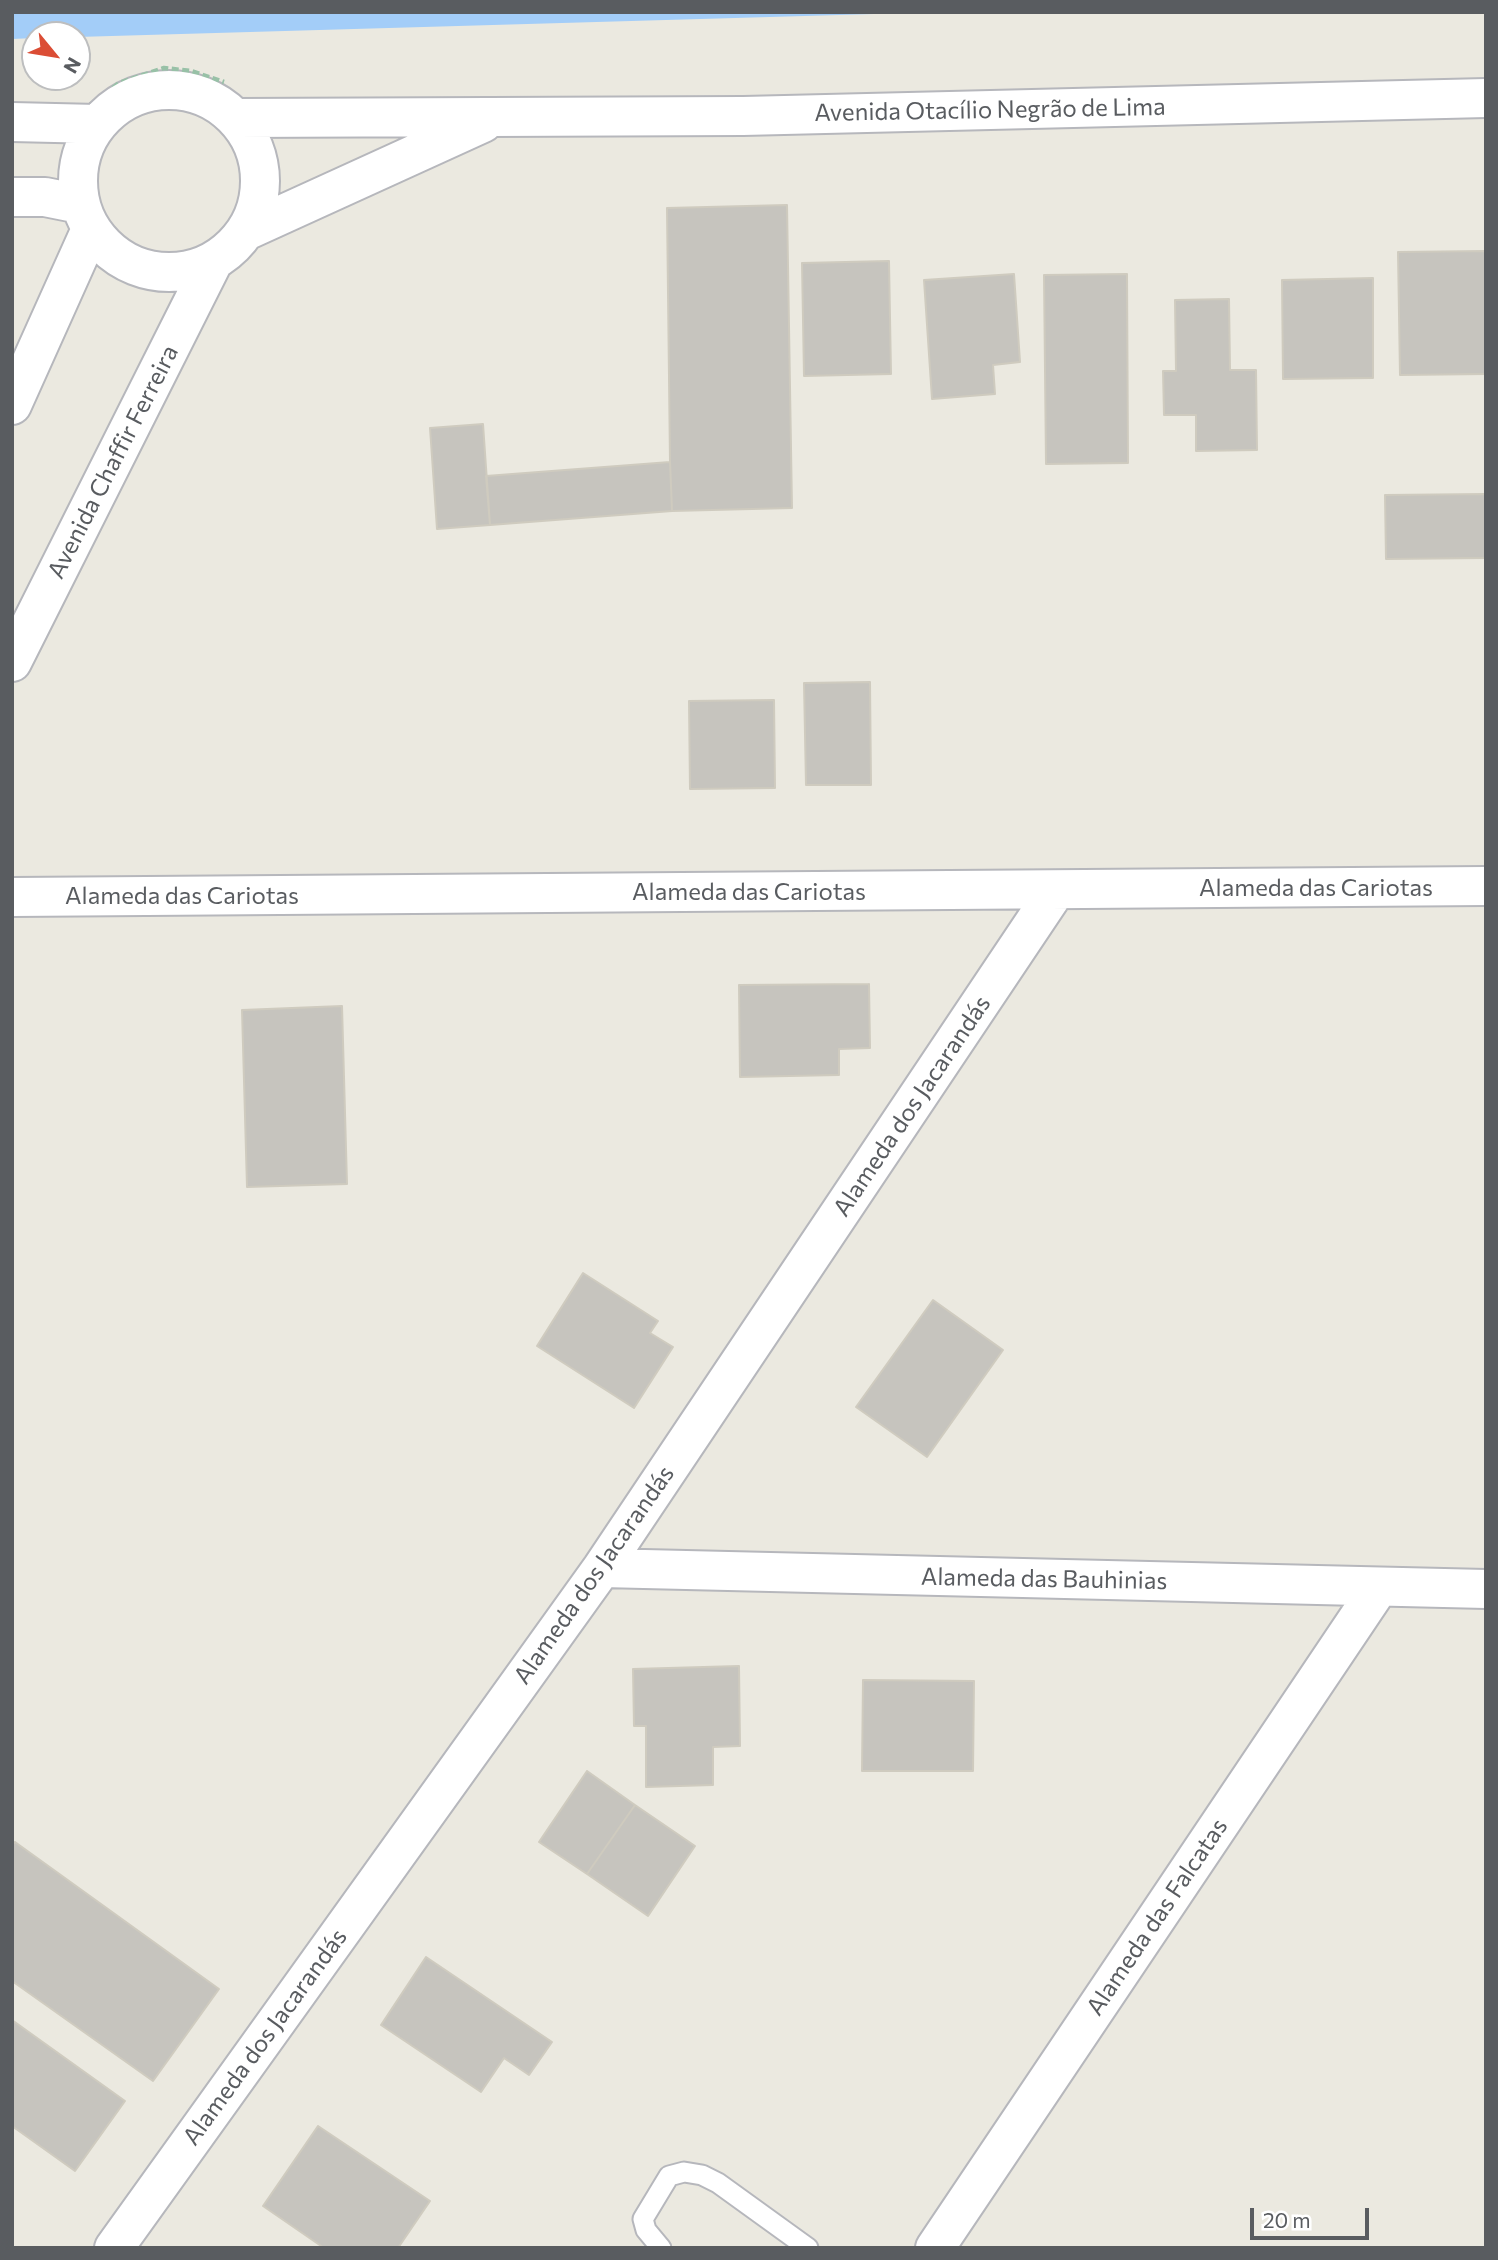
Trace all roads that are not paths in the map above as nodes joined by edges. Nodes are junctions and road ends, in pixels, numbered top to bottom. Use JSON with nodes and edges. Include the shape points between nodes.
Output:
{"nodes":[{"id":1,"x":1486,"y":99,"type":"edge"},
{"id":2,"x":236,"y":118,"type":"junction"},
{"id":3,"x":494,"y":118,"type":"junction"},
{"id":4,"x":12,"y":122,"type":"edge"},
{"id":5,"x":98,"y":124,"type":"junction"},
{"id":6,"x":12,"y":197,"type":"edge"},
{"id":7,"x":85,"y":216,"type":"junction"},
{"id":8,"x":246,"y":230,"type":"junction"},
{"id":9,"x":213,"y":262,"type":"junction"},
{"id":10,"x":12,"y":405,"type":"edge"},
{"id":11,"x":12,"y":662,"type":"edge"},
{"id":12,"x":1486,"y":887,"type":"edge"},
{"id":13,"x":1056,"y":890,"type":"junction"},
{"id":14,"x":12,"y":897,"type":"edge"},
{"id":15,"x":602,"y":1568,"type":"junction"},
{"id":16,"x":1379,"y":1587,"type":"junction"},
{"id":17,"x":1486,"y":1589,"type":"edge"},
{"id":18,"x":114,"y":2248,"type":"edge"},
{"id":19,"x":661,"y":2248,"type":"edge"},
{"id":20,"x":808,"y":2248,"type":"edge"},
{"id":21,"x":935,"y":2248,"type":"edge"}],
"edges":[{"from":1,"to":3,"type":"street","name":"Avenida Otacílio Negrão de Lima"},
{"from":2,"to":3,"type":"street","name":"Avenida Otacílio Negrão de Lima"},
{"from":2,"to":5,"type":"street","via":[[211,99],[181,90],[150,91],[121,103]]},
{"from":2,"to":8,"type":"street","via":[[259,160],[257,208]]},
{"from":3,"to":8,"type":"street","name":"Avenida Otacílio Negrão de Lima"},
{"from":4,"to":5,"type":"street"},
{"from":5,"to":7,"type":"street","via":[[84,148],[77,175]]},
{"from":6,"to":7,"type":"street","via":[[46,197]]},
{"from":7,"to":9,"type":"street","via":[[109,251],[132,266],[160,273],[187,271]]},
{"from":7,"to":10,"type":"street"},
{"from":8,"to":9,"type":"street"},
{"from":9,"to":11,"type":"street","name":"Avenida Chaffir Ferreira"},
{"from":12,"to":13,"type":"street","name":"Alameda das Cariotas"},
{"from":13,"to":14,"type":"street","name":"Alameda das Cariotas"},
{"from":13,"to":15,"type":"street","name":"Alameda dos Jacarandás"},
{"from":15,"to":16,"type":"street","name":"Alameda das Bauhinias"},
{"from":15,"to":18,"type":"street","name":"Alameda dos Jacarandás"},
{"from":16,"to":17,"type":"street","name":"Alameda das Bauhinias"},
{"from":16,"to":21,"type":"street","name":"Alameda das Falcatas"},
{"from":19,"to":20,"type":"lane","via":[[643,2219],[669,2176],[684,2172],[718,2183]]}]}
